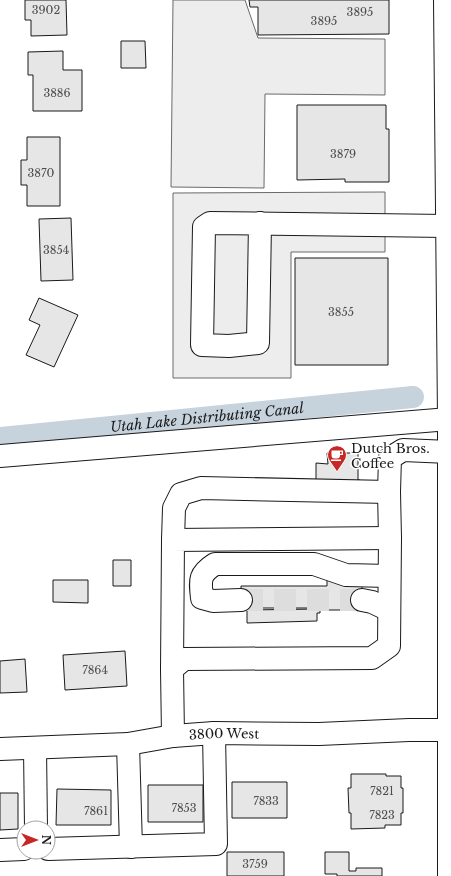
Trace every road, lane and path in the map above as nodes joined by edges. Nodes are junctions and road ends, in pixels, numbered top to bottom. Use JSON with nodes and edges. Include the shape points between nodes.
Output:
{"nodes":[{"id":1,"x":445,"y":0,"type":"edge"},
{"id":2,"x":260,"y":223,"type":"junction"},
{"id":3,"x":449,"y":226,"type":"edge"},
{"id":4,"x":448,"y":419,"type":"junction"},
{"id":5,"x":448,"y":452,"type":"junction"},
{"id":6,"x":0,"y":456,"type":"edge"},
{"id":7,"x":389,"y":492,"type":"junction"},
{"id":8,"x":390,"y":538,"type":"junction"},
{"id":9,"x":173,"y":540,"type":"junction"},
{"id":10,"x":389,"y":576,"type":"junction"},
{"id":11,"x":241,"y":600,"type":"tunnel mouth"},
{"id":12,"x":362,"y":600,"type":"tunnel mouth"},
{"id":13,"x":389,"y":610,"type":"junction"},
{"id":14,"x":172,"y":669,"type":"junction"},
{"id":15,"x":450,"y":729,"type":"edge"},
{"id":16,"x":214,"y":733,"type":"junction"},
{"id":17,"x":173,"y":736,"type":"junction"},
{"id":18,"x":128,"y":744,"type":"junction"},
{"id":19,"x":35,"y":748,"type":"junction"},
{"id":20,"x":0,"y":749,"type":"edge"},
{"id":21,"x":36,"y":820,"type":"edge"},
{"id":22,"x":131,"y":846,"type":"junction"},
{"id":23,"x":16,"y":849,"type":"edge"},
{"id":24,"x":56,"y":849,"type":"edge"},
{"id":25,"x":0,"y":850,"type":"edge"},
{"id":26,"x":449,"y":876,"type":"edge"}],
"edges":[{"from":1,"to":3,"type":"main road"},
{"from":2,"to":2,"type":"main road","via":[[210,223],[204,227],[202,345],[229,346],[258,342]]},
{"from":2,"to":3,"type":"main road"},
{"from":3,"to":4,"type":"main road"},
{"from":4,"to":5,"type":"main road"},
{"from":4,"to":6,"type":"main road"},
{"from":5,"to":7,"type":"main road","via":[[403,450],[390,458]]},
{"from":5,"to":15,"type":"main road"},
{"from":7,"to":8,"type":"main road"},
{"from":7,"to":9,"type":"main road","via":[[201,488],[181,494],[174,508]]},
{"from":8,"to":9,"type":"main road"},
{"from":8,"to":10,"type":"main road"},
{"from":9,"to":14,"type":"main road"},
{"from":10,"to":11,"type":"main road","via":[[346,575],[314,564],[215,564],[205,570],[200,583],[202,598],[213,601]]},
{"from":10,"to":13,"type":"main road"},
{"from":12,"to":13,"type":"main road"},
{"from":13,"to":14,"type":"main road","via":[[389,646],[372,658],[184,659]]},
{"from":14,"to":17,"type":"main road"},
{"from":15,"to":16,"type":"main road","name":"3800 West","via":[[319,734]]},
{"from":15,"to":26,"type":"main road"},
{"from":16,"to":17,"type":"main road","name":"3800 West"},
{"from":16,"to":22,"type":"main road","via":[[216,844]]},
{"from":17,"to":18,"type":"main road","name":"3800 West"},
{"from":18,"to":19,"type":"main road","name":"3800 West"},
{"from":18,"to":22,"type":"main road"},
{"from":19,"to":20,"type":"main road","name":"3800 West"},
{"from":19,"to":21,"type":"main road"},
{"from":22,"to":24,"type":"main road"},
{"from":23,"to":25,"type":"main road"}]}
